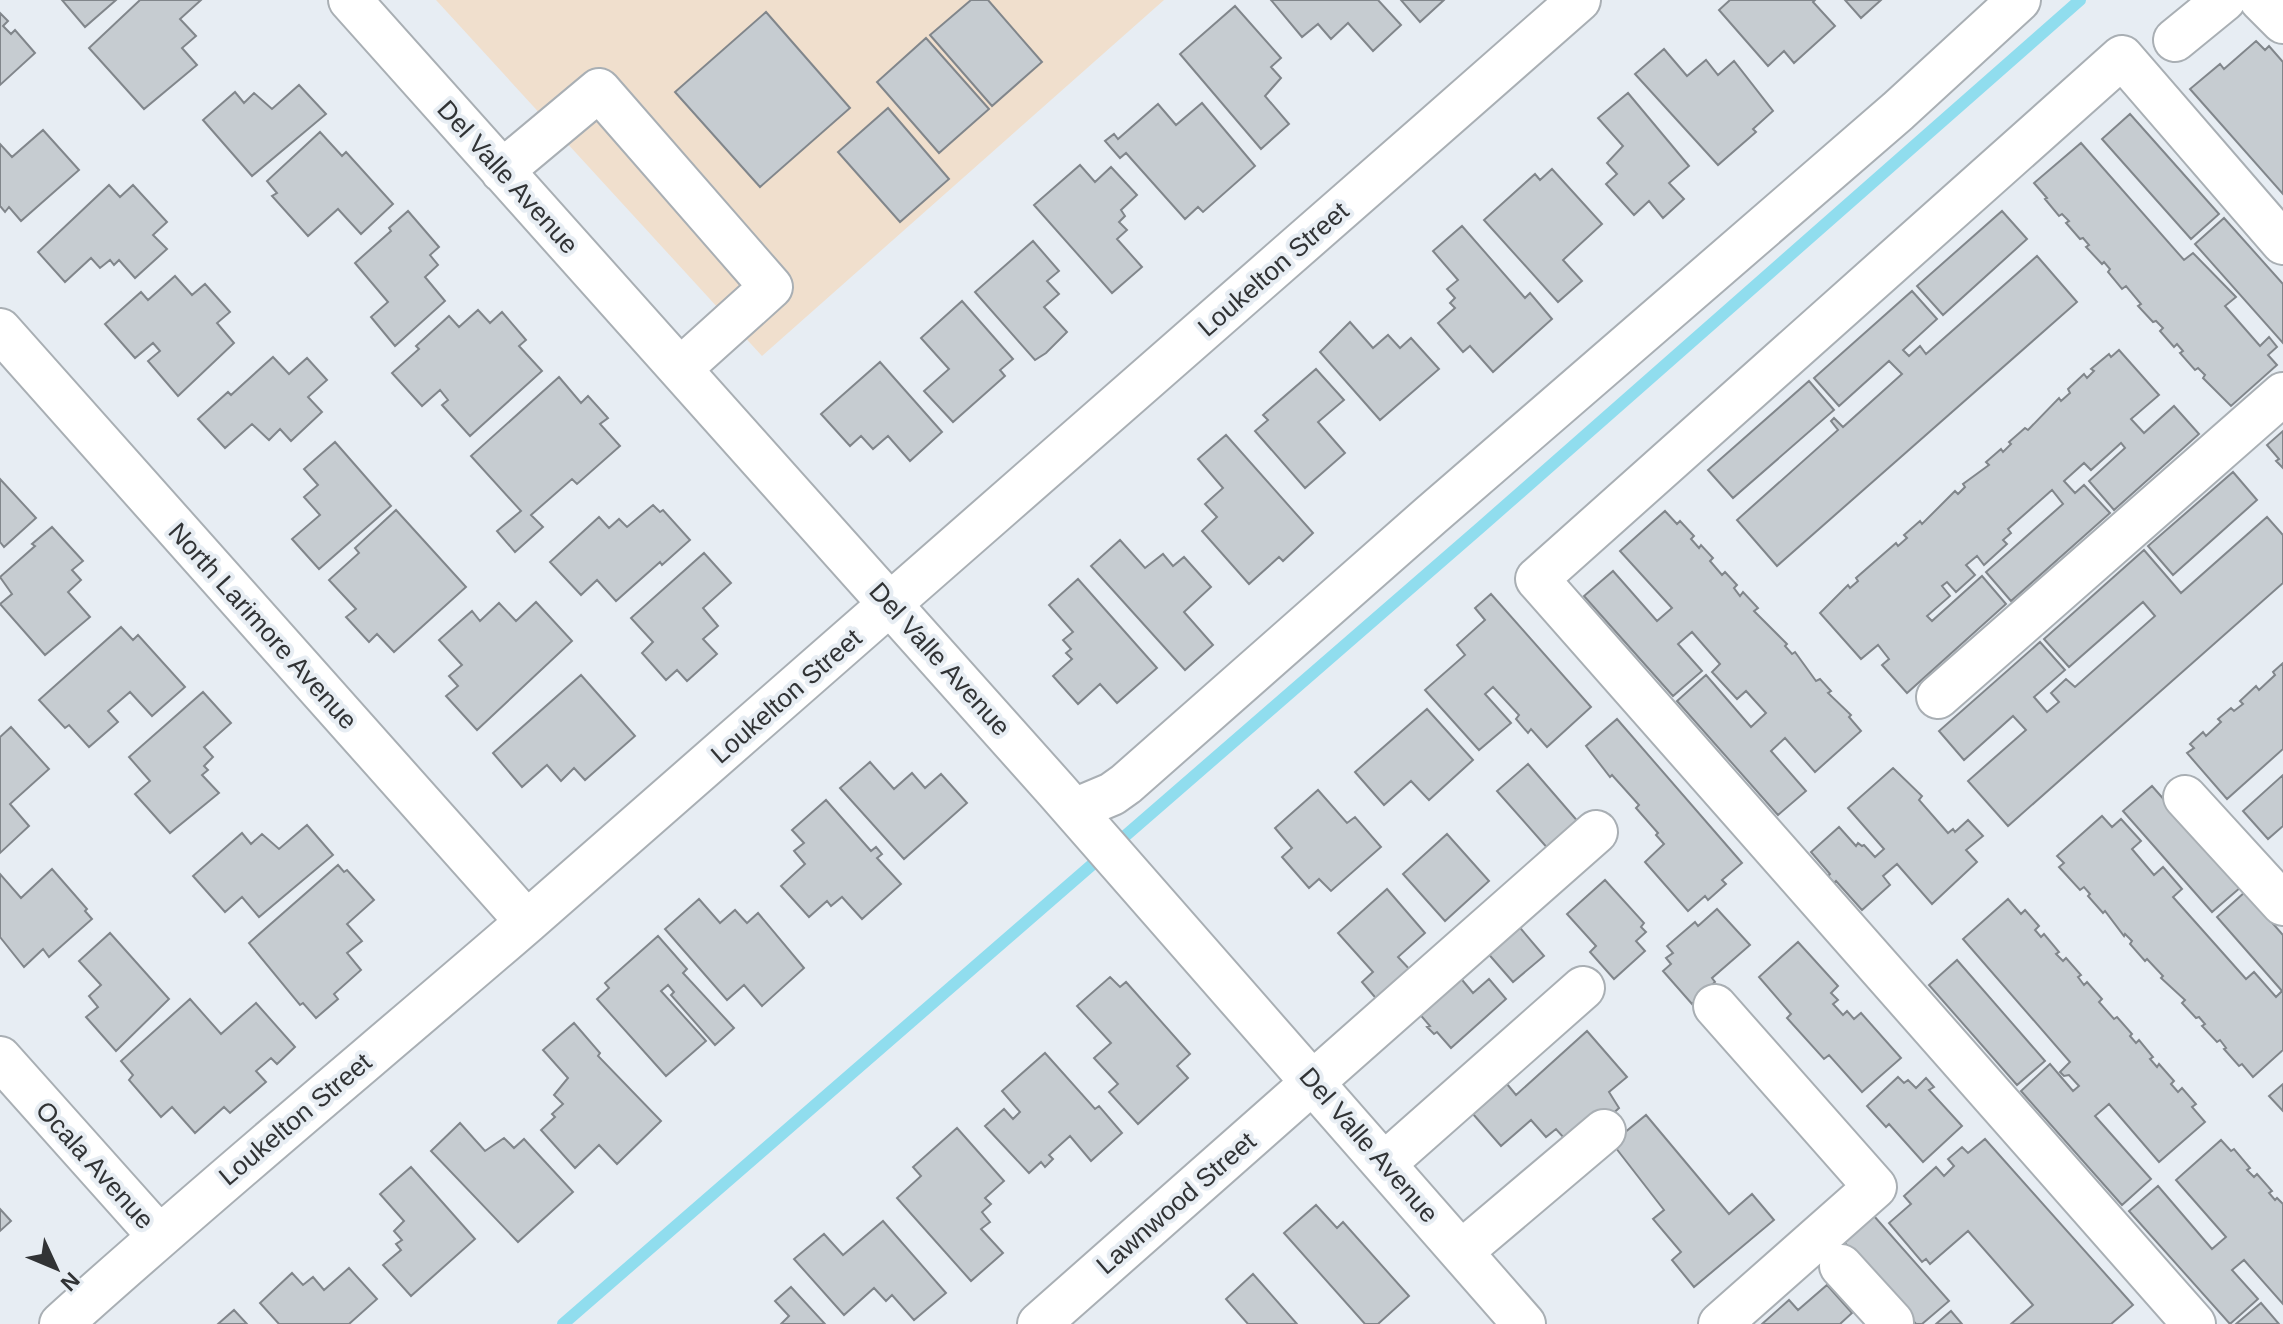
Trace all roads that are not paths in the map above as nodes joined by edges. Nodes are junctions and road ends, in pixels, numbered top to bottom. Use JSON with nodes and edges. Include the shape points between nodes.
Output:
{"nodes":[{"id":1,"x":350,"y":0,"type":"edge"},
{"id":2,"x":1579,"y":0,"type":"edge"},
{"id":3,"x":2019,"y":0,"type":"edge"},
{"id":4,"x":2224,"y":0,"type":"edge"},
{"id":5,"x":2261,"y":0,"type":"edge"},
{"id":6,"x":2283,"y":22,"type":"edge"},
{"id":7,"x":2175,"y":40,"type":"dead end"},
{"id":8,"x":502,"y":171,"type":"junction"},
{"id":9,"x":2283,"y":243,"type":"edge"},
{"id":10,"x":0,"y":330,"type":"edge"},
{"id":11,"x":680,"y":369,"type":"junction"},
{"id":12,"x":2283,"y":394,"type":"edge"},
{"id":13,"x":891,"y":604,"type":"junction"},
{"id":14,"x":1938,"y":697,"type":"dead end"},
{"id":15,"x":2185,"y":797,"type":"dead end"},
{"id":16,"x":1081,"y":818,"type":"junction"},
{"id":17,"x":1596,"y":832,"type":"dead end"},
{"id":18,"x":2277,"y":885,"type":"edge"},
{"id":19,"x":527,"y":922,"type":"junction"},
{"id":20,"x":1583,"y":988,"type":"dead end"},
{"id":21,"x":1715,"y":1006,"type":"dead end"},
{"id":22,"x":0,"y":1058,"type":"edge"},
{"id":23,"x":1314,"y":1081,"type":"junction"},
{"id":24,"x":1604,"y":1131,"type":"dead end"},
{"id":25,"x":1385,"y":1163,"type":"junction"},
{"id":26,"x":159,"y":1236,"type":"junction"},
{"id":27,"x":1461,"y":1252,"type":"junction"},
{"id":28,"x":1841,"y":1266,"type":"dead end"},
{"id":29,"x":61,"y":1324,"type":"edge"},
{"id":30,"x":1039,"y":1324,"type":"edge"},
{"id":31,"x":1524,"y":1324,"type":"edge"},
{"id":32,"x":1720,"y":1324,"type":"edge"},
{"id":33,"x":1890,"y":1324,"type":"edge"},
{"id":34,"x":2194,"y":1324,"type":"edge"}],
"edges":[{"from":1,"to":8,"type":"street","name":"Del Valle Avenue"},
{"from":2,"to":13,"type":"street","name":"Loukelton Street"},
{"from":3,"to":16,"type":"street","via":[[1898,111]]},
{"from":4,"to":7,"type":"street"},
{"from":5,"to":6,"type":"street"},
{"from":8,"to":11,"type":"street","name":"Del Valle Avenue"},
{"from":8,"to":11,"type":"street","via":[[599,90],[771,287]]},
{"from":9,"to":34,"type":"street","via":[[2122,57],[1537,579]]},
{"from":10,"to":19,"type":"street","name":"North Larimore Avenue"},
{"from":11,"to":13,"type":"street","name":"Del Valle Avenue"},
{"from":12,"to":14,"type":"street"},
{"from":13,"to":16,"type":"street","name":"Del Valle Avenue"},
{"from":13,"to":19,"type":"street","name":"Loukelton Street"},
{"from":15,"to":18,"type":"street"},
{"from":16,"to":23,"type":"street","name":"Del Valle Avenue"},
{"from":17,"to":23,"type":"street","name":"Lawnwood Street"},
{"from":19,"to":26,"type":"street","name":"Loukelton Street"},
{"from":20,"to":25,"type":"street"},
{"from":21,"to":32,"type":"street","via":[[1875,1187]]},
{"from":22,"to":26,"type":"street","name":"Ocala Avenue"},
{"from":23,"to":25,"type":"street","name":"Del Valle Avenue"},
{"from":23,"to":30,"type":"street","name":"Lawnwood Street"},
{"from":24,"to":27,"type":"street"},
{"from":25,"to":27,"type":"street","name":"Del Valle Avenue"},
{"from":26,"to":29,"type":"street","name":"Loukelton Street"},
{"from":27,"to":31,"type":"street","name":"Del Valle Avenue"},
{"from":28,"to":33,"type":"street"}]}
